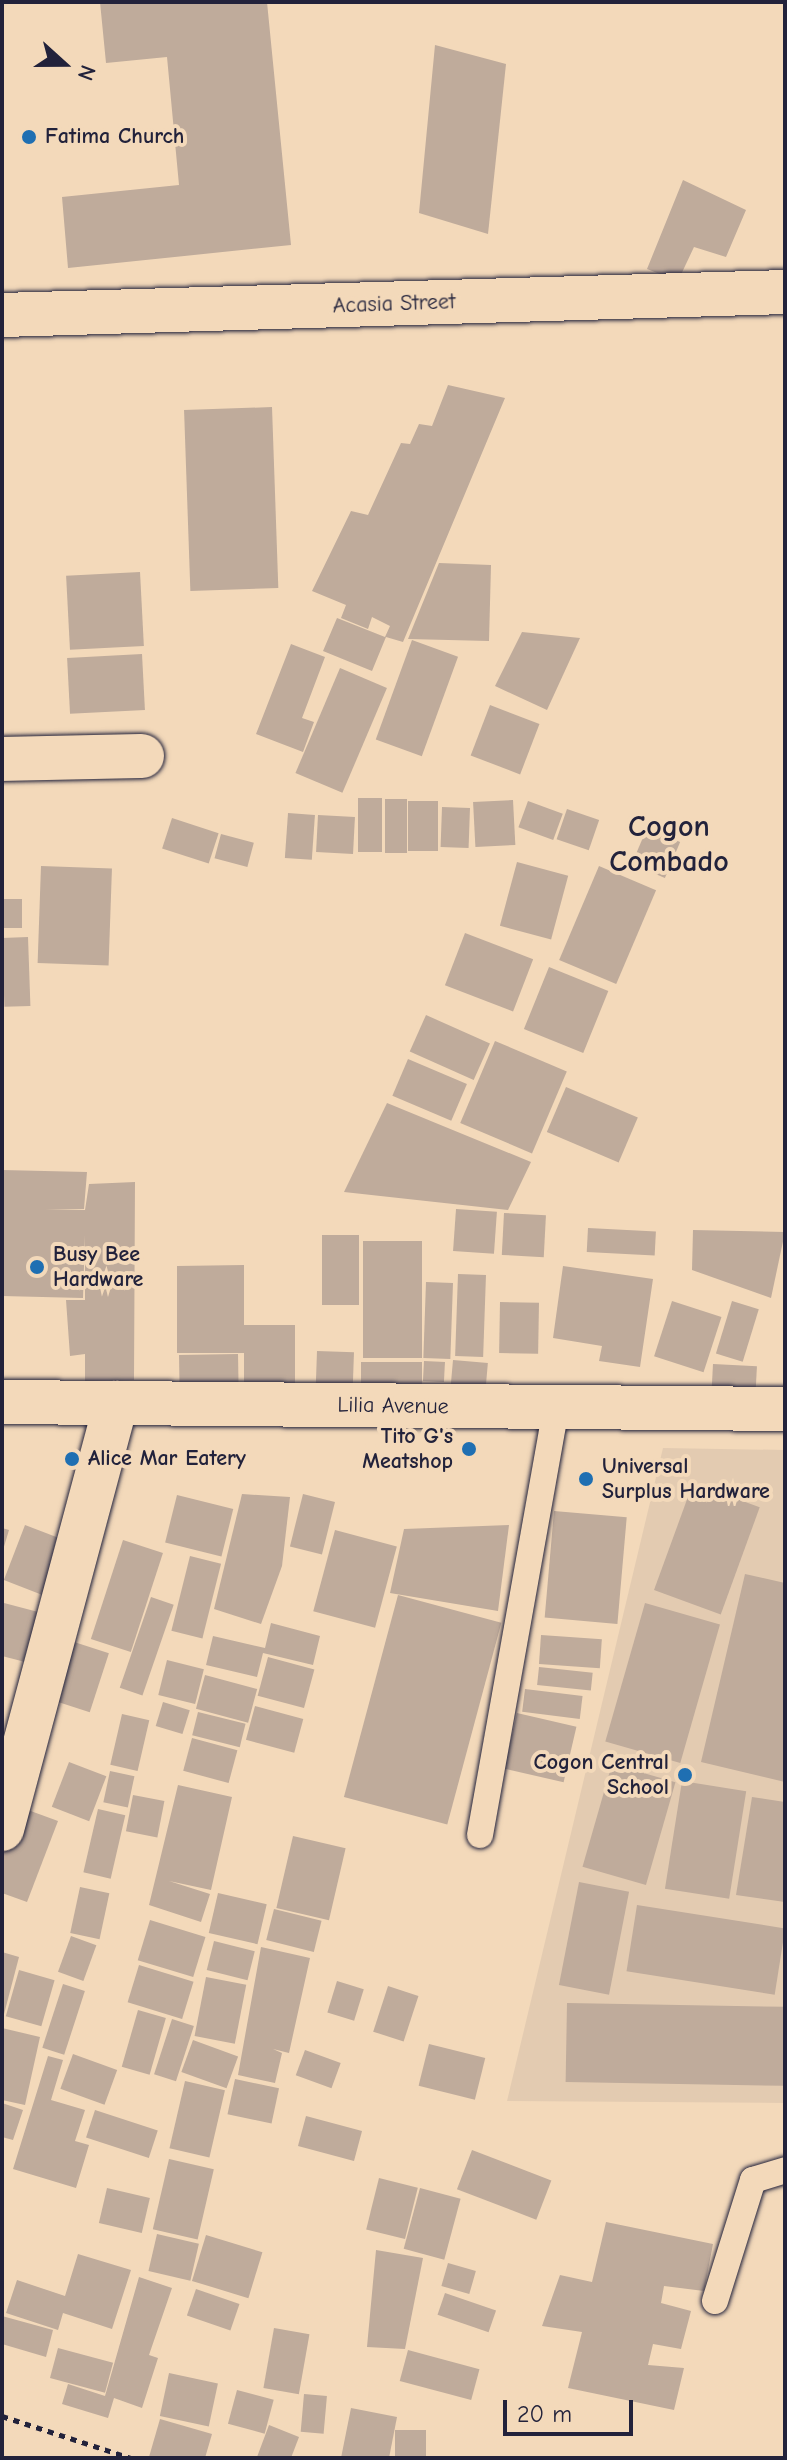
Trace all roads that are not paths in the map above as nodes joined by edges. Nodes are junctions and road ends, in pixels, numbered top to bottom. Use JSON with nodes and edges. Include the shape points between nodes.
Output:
{"nodes":[{"id":1,"x":785,"y":292,"type":"edge"},
{"id":2,"x":2,"y":315,"type":"edge"},
{"id":3,"x":142,"y":756,"type":"dead end"},
{"id":4,"x":2,"y":759,"type":"edge"},
{"id":5,"x":2,"y":1402,"type":"edge"},
{"id":6,"x":116,"y":1403,"type":"junction"},
{"id":7,"x":556,"y":1407,"type":"junction"},
{"id":8,"x":785,"y":1409,"type":"edge"},
{"id":9,"x":2,"y":1829,"type":"edge"},
{"id":10,"x":480,"y":1835,"type":"dead end"},
{"id":11,"x":785,"y":2170,"type":"edge"},
{"id":12,"x":715,"y":2301,"type":"dead end"}],
"edges":[{"from":1,"to":2,"type":"main road","name":"Acasia Street"},
{"from":3,"to":4,"type":"main road"},
{"from":5,"to":6,"type":"main road","name":"Lilia Avenue"},
{"from":6,"to":7,"type":"main road","name":"Lilia Avenue"},
{"from":6,"to":9,"type":"main road"},
{"from":7,"to":8,"type":"main road","name":"Lilia Avenue"},
{"from":7,"to":10,"type":"lane"},
{"from":11,"to":12,"type":"lane","via":[[753,2180]]}]}
